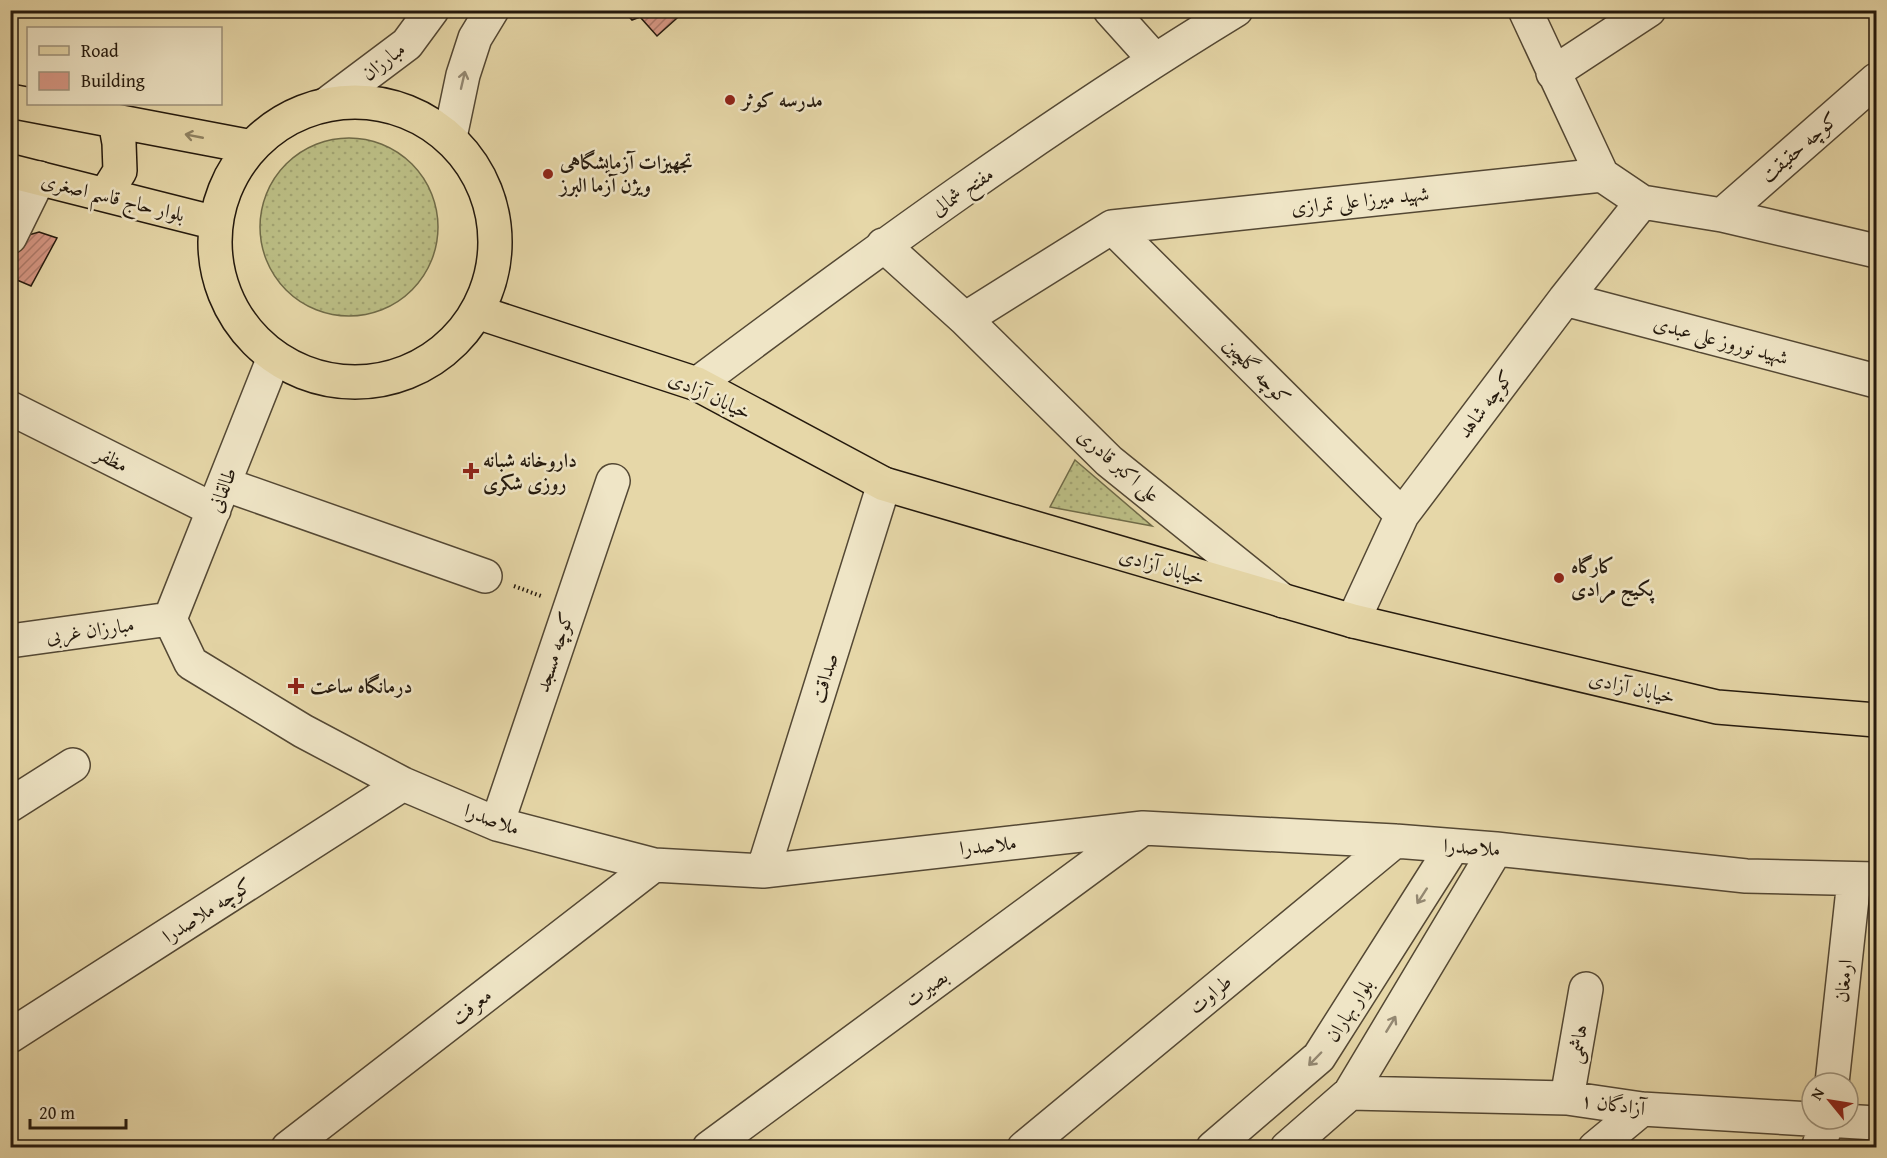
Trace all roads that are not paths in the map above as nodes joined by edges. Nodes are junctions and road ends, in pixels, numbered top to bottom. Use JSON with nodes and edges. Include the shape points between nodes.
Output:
{"nodes":[{"id":1,"x":432,"y":10,"type":"edge"},
{"id":2,"x":492,"y":10,"type":"edge"},
{"id":3,"x":1110,"y":10,"type":"edge"},
{"id":4,"x":1236,"y":10,"type":"edge"},
{"id":5,"x":1525,"y":10,"type":"edge"},
{"id":6,"x":1649,"y":10,"type":"edge"},
{"id":7,"x":1155,"y":60,"type":"junction"},
{"id":8,"x":1553,"y":73,"type":"junction"},
{"id":9,"x":1876,"y":80,"type":"edge"},
{"id":10,"x":10,"y":101,"type":"edge"},
{"id":11,"x":27,"y":104,"type":"edge"},
{"id":12,"x":327,"y":104,"type":"junction"},
{"id":13,"x":31,"y":105,"type":"edge"},
{"id":14,"x":115,"y":121,"type":"junction"},
{"id":15,"x":450,"y":137,"type":"junction"},
{"id":16,"x":252,"y":147,"type":"junction"},
{"id":17,"x":25,"y":175,"type":"edge"},
{"id":18,"x":1602,"y":175,"type":"junction"},
{"id":19,"x":105,"y":195,"type":"junction"},
{"id":20,"x":1642,"y":202,"type":"junction"},
{"id":21,"x":1722,"y":215,"type":"junction"},
{"id":22,"x":216,"y":223,"type":"junction"},
{"id":23,"x":1112,"y":227,"type":"junction"},
{"id":24,"x":10,"y":237,"type":"edge"},
{"id":25,"x":883,"y":245,"type":"junction"},
{"id":26,"x":1876,"y":251,"type":"edge"},
{"id":27,"x":1565,"y":299,"type":"junction"},
{"id":28,"x":477,"y":312,"type":"junction"},
{"id":29,"x":965,"y":319,"type":"junction"},
{"id":30,"x":273,"y":360,"type":"junction"},
{"id":31,"x":1876,"y":381,"type":"edge"},
{"id":32,"x":697,"y":384,"type":"junction"},
{"id":33,"x":10,"y":408,"type":"edge"},
{"id":34,"x":613,"y":481,"type":"dead end"},
{"id":35,"x":884,"y":484,"type":"junction"},
{"id":36,"x":219,"y":497,"type":"junction"},
{"id":37,"x":1402,"y":515,"type":"junction"},
{"id":38,"x":485,"y":576,"type":"road end"},
{"id":39,"x":1283,"y":601,"type":"junction"},
{"id":40,"x":170,"y":619,"type":"junction"},
{"id":41,"x":1353,"y":621,"type":"junction"},
{"id":42,"x":10,"y":641,"type":"edge"},
{"id":43,"x":1876,"y":720,"type":"edge"},
{"id":44,"x":73,"y":765,"type":"dead end"},
{"id":45,"x":404,"y":784,"type":"junction"},
{"id":46,"x":10,"y":805,"type":"edge"},
{"id":47,"x":497,"y":824,"type":"junction"},
{"id":48,"x":1143,"y":828,"type":"junction"},
{"id":49,"x":1395,"y":841,"type":"junction"},
{"id":50,"x":1453,"y":846,"type":"junction"},
{"id":51,"x":1496,"y":849,"type":"junction"},
{"id":52,"x":654,"y":865,"type":"junction"},
{"id":53,"x":763,"y":871,"type":"junction"},
{"id":54,"x":1865,"y":879,"type":"edge"},
{"id":55,"x":1586,"y":989,"type":"dead end"},
{"id":56,"x":10,"y":1036,"type":"edge"},
{"id":57,"x":1834,"y":1071,"type":"edge"},
{"id":58,"x":1350,"y":1093,"type":"junction"},
{"id":59,"x":1567,"y":1098,"type":"junction"},
{"id":60,"x":1642,"y":1109,"type":"junction"},
{"id":61,"x":1876,"y":1123,"type":"edge"},
{"id":62,"x":1860,"y":1125,"type":"edge"},
{"id":63,"x":1800,"y":1126,"type":"edge"},
{"id":64,"x":1295,"y":1145,"type":"edge"},
{"id":65,"x":288,"y":1148,"type":"edge"},
{"id":66,"x":709,"y":1148,"type":"edge"},
{"id":67,"x":1024,"y":1148,"type":"edge"},
{"id":68,"x":1213,"y":1148,"type":"edge"},
{"id":69,"x":1595,"y":1148,"type":"edge"}],
"edges":[{"from":1,"to":12,"type":"street","name":"مبارزان","via":[[407,44]]},
{"from":15,"to":2,"type":"street","one_way":true,"via":[[469,56]]},
{"from":3,"to":7,"type":"street"},
{"from":4,"to":7,"type":"street","name":"مفتح شمالی"},
{"from":5,"to":8,"type":"street"},
{"from":6,"to":8,"type":"street"},
{"from":7,"to":25,"type":"street","name":"مفتح شمالی"},
{"from":8,"to":18,"type":"street"},
{"from":9,"to":21,"type":"street","name":"کوچه حقیقت"},
{"from":10,"to":11,"type":"main road"},
{"from":12,"to":15,"type":"main road","via":[[371,102],[413,113]]},
{"from":12,"to":16,"type":"main road","via":[[286,120]]},
{"from":13,"to":14,"type":"main road"},
{"from":16,"to":14,"type":"main road","one_way":true},
{"from":14,"to":19,"type":"main road","via":[[120,171]]},
{"from":15,"to":28,"type":"main road","via":[[479,175],[495,220],[494,267]]},
{"from":16,"to":22,"type":"main road","via":[[228,182]]},
{"from":17,"to":19,"type":"main road","name":"بلوار حاج قاسم اصغری"},
{"from":17,"to":24,"type":"street"},
{"from":18,"to":20,"type":"street"},
{"from":18,"to":23,"type":"street","name":"شهید میرزا علی تمرازی"},
{"from":19,"to":22,"type":"main road","name":"بلوار حاج قاسم اصغری"},
{"from":20,"to":21,"type":"street"},
{"from":20,"to":27,"type":"street","name":"کوچه شاهد"},
{"from":21,"to":26,"type":"street"},
{"from":22,"to":30,"type":"main road","via":[[216,265],[229,304]]},
{"from":23,"to":29,"type":"street","name":"شهید میرزا علی تمرازی"},
{"from":23,"to":37,"type":"street","name":"کوچه گلچین"},
{"from":25,"to":29,"type":"street"},
{"from":25,"to":32,"type":"street","name":"مفتح شمالی"},
{"from":27,"to":31,"type":"street","name":"شهید نوروز علی عبدی"},
{"from":27,"to":37,"type":"street","name":"کوچه شاهد"},
{"from":28,"to":30,"type":"main road","via":[[441,353],[413,371],[370,383],[326,380]]},
{"from":28,"to":32,"type":"main road","name":"خیابان آزادی"},
{"from":29,"to":39,"type":"street","name":"علی اکبر قادری","via":[[1109,461]]},
{"from":30,"to":36,"type":"street","name":"طالقانی"},
{"from":32,"to":35,"type":"main road","name":"خیابان آزادی"},
{"from":33,"to":36,"type":"street","name":"مظفر"},
{"from":34,"to":47,"type":"street","name":"کوچه مسجد"},
{"from":35,"to":39,"type":"main road","name":"خیابان آزادی"},
{"from":35,"to":53,"type":"street","name":"صداقت"},
{"from":36,"to":38,"type":"street","name":"مظفر"},
{"from":36,"to":40,"type":"street","name":"طالقانی"},
{"from":37,"to":41,"type":"street","name":"کوچه شاهد"},
{"from":39,"to":41,"type":"main road","name":"خیابان آزادی"},
{"from":40,"to":42,"type":"street","name":"مبارزان غربی"},
{"from":40,"to":45,"type":"street","name":"ملاصدرا","via":[[191,663],[303,731]]},
{"from":41,"to":43,"type":"main road","name":"خیابان آزادی","via":[[1717,707]]},
{"from":44,"to":46,"type":"street"},
{"from":45,"to":47,"type":"street","name":"ملاصدرا"},
{"from":45,"to":56,"type":"street","name":"کوچه ملاصدرا"},
{"from":47,"to":52,"type":"street","name":"ملاصدرا"},
{"from":48,"to":49,"type":"street","name":"ملاصدرا"},
{"from":48,"to":53,"type":"street","name":"ملاصدرا"},
{"from":48,"to":66,"type":"street","name":"بصیرت"},
{"from":49,"to":50,"type":"street","name":"ملاصدرا"},
{"from":49,"to":67,"type":"street","name":"طراوت"},
{"from":50,"to":51,"type":"street","name":"ملاصدرا"},
{"from":50,"to":68,"type":"street","name":"بلوار بهاران","one_way":true,"via":[[1319,1057]]},
{"from":51,"to":54,"type":"street","name":"ملاصدرا","via":[[1746,876]]},
{"from":58,"to":51,"type":"street","one_way":true},
{"from":52,"to":53,"type":"street","name":"ملاصدرا"},
{"from":52,"to":65,"type":"street","name":"معرفت"},
{"from":54,"to":57,"type":"street","name":"ارمغان"},
{"from":55,"to":59,"type":"street","name":"هاشمی"},
{"from":58,"to":59,"type":"street","name":"آزادگان ۱"},
{"from":58,"to":64,"type":"street"},
{"from":59,"to":60,"type":"street","name":"آزادگان ۱"},
{"from":60,"to":63,"type":"street","name":"آزادگان ۱"},
{"from":60,"to":69,"type":"street"},
{"from":61,"to":62,"type":"street","name":"آزادگان ۱"}]}
